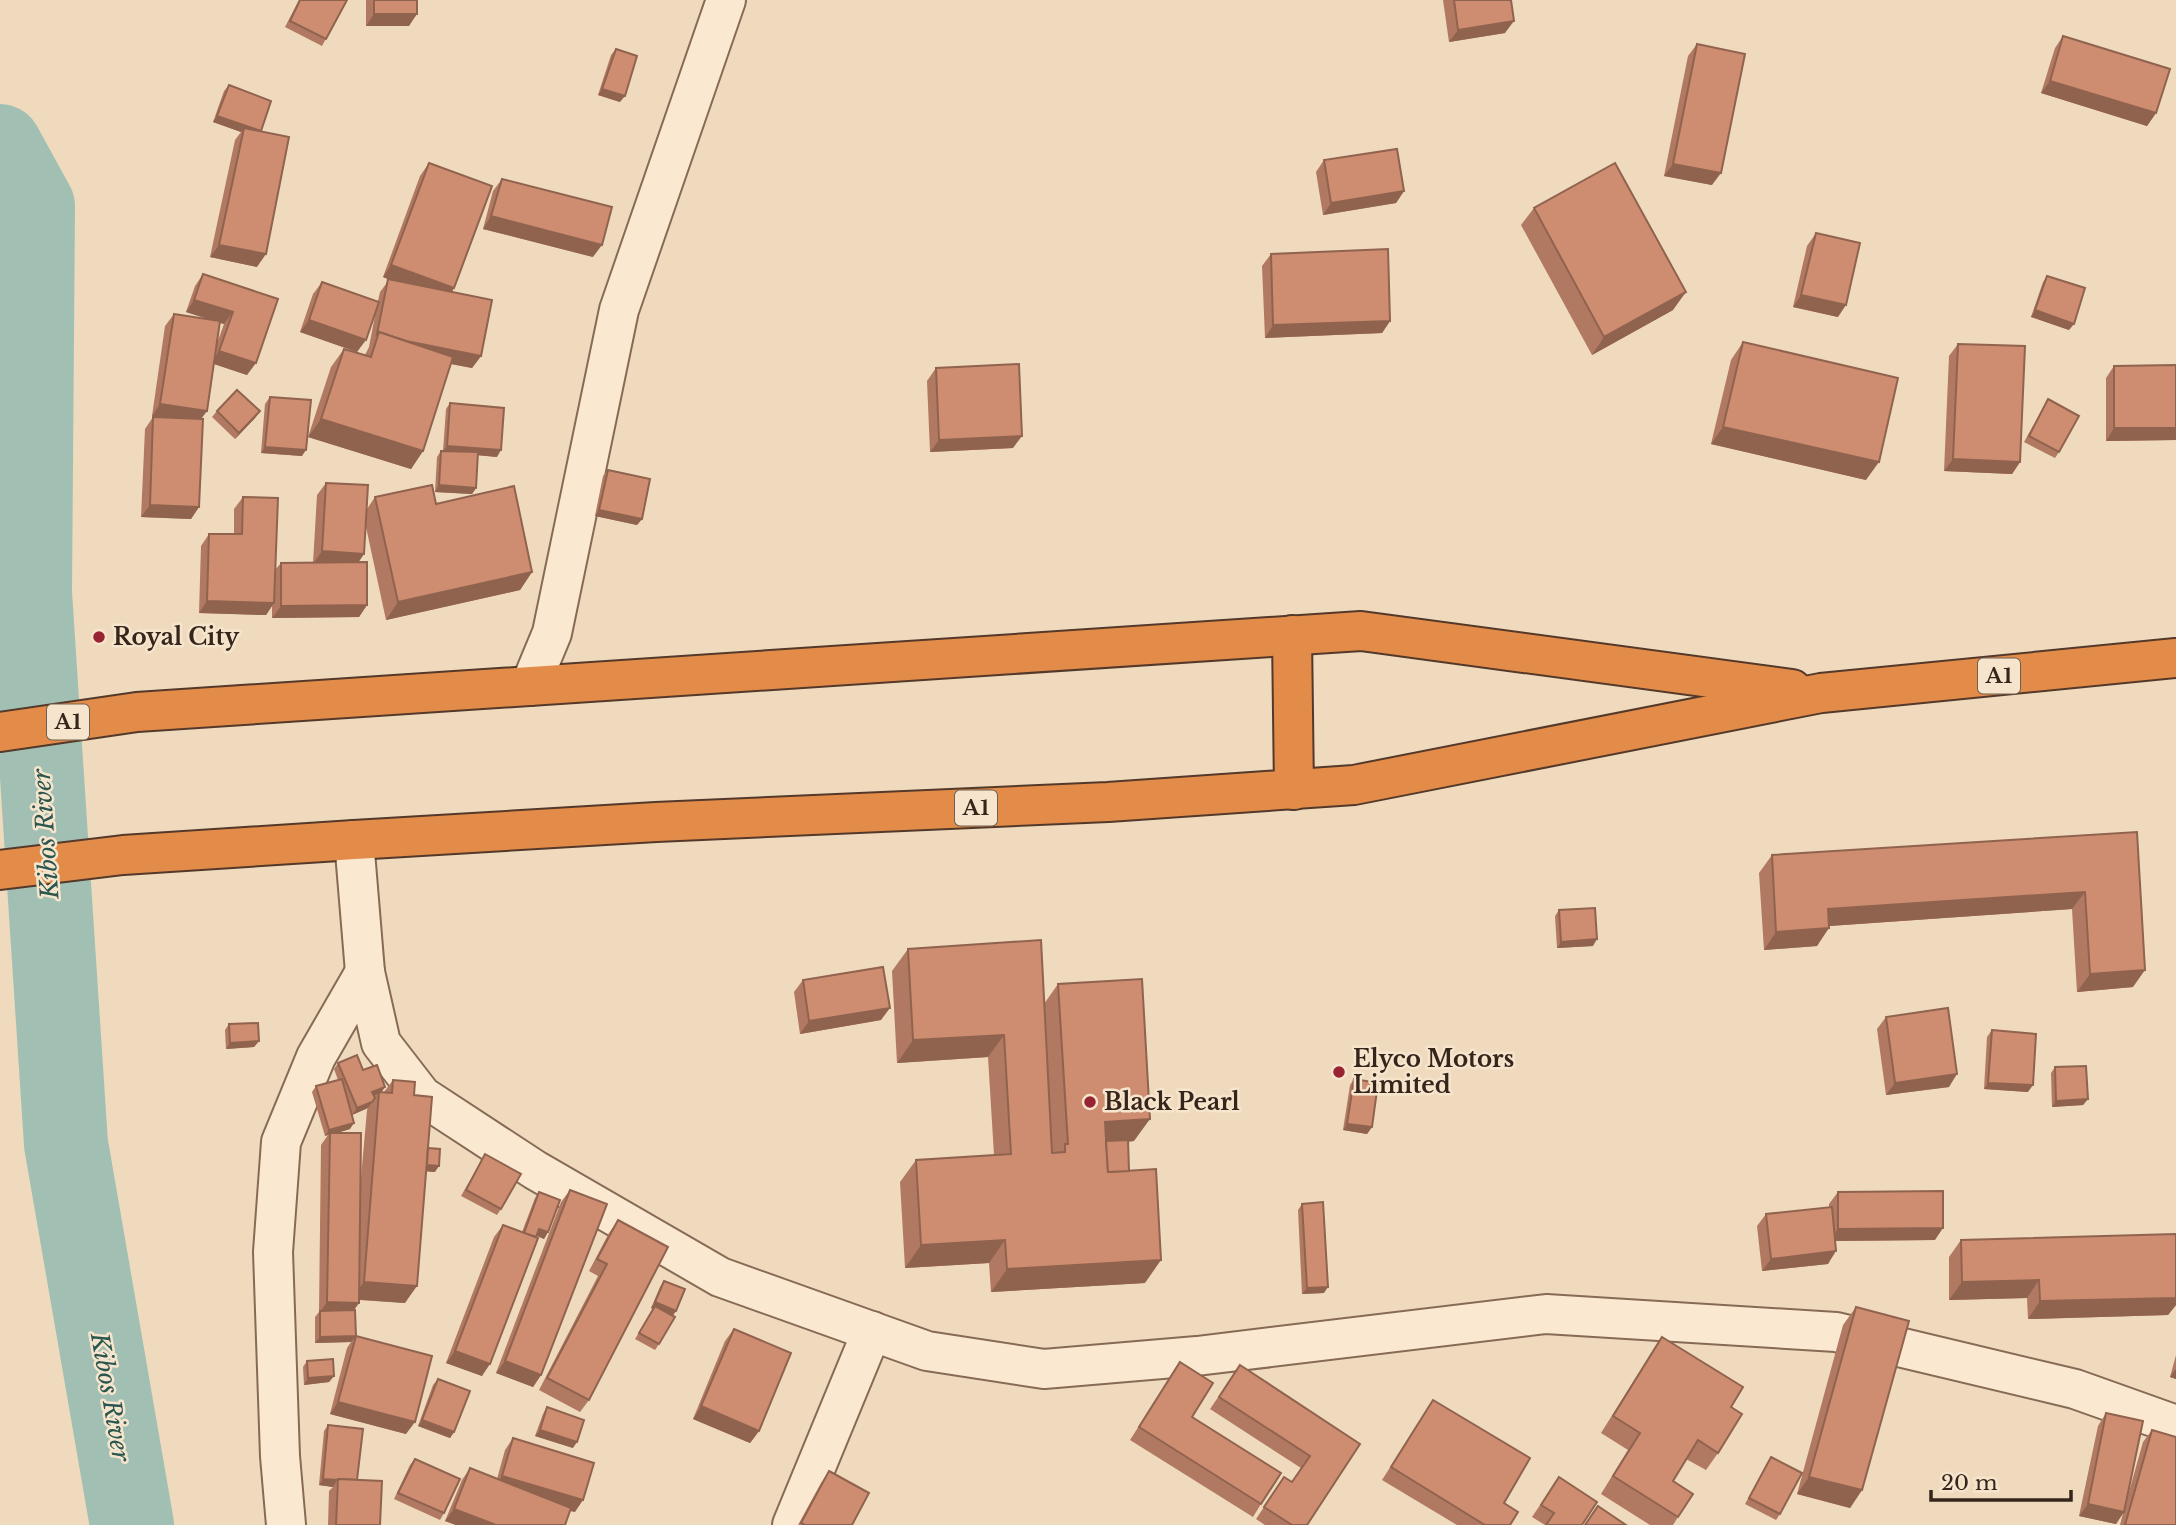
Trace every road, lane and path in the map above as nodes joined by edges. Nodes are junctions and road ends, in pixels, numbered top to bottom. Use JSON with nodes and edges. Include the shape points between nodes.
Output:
{"nodes":[{"id":1,"x":726,"y":0,"type":"edge"},
{"id":2,"x":1292,"y":635,"type":"junction"},
{"id":3,"x":2176,"y":658,"type":"edge"},
{"id":4,"x":530,"y":686,"type":"junction"},
{"id":5,"x":1821,"y":693,"type":"junction"},
{"id":6,"x":0,"y":732,"type":"edge"},
{"id":7,"x":1294,"y":790,"type":"junction"},
{"id":8,"x":354,"y":840,"type":"junction"},
{"id":9,"x":0,"y":870,"type":"edge"},
{"id":10,"x":365,"y":972,"type":"junction"},
{"id":11,"x":872,"y":1331,"type":"junction"},
{"id":12,"x":2176,"y":1425,"type":"edge"},
{"id":13,"x":286,"y":1525,"type":"edge"},
{"id":14,"x":792,"y":1525,"type":"edge"}],
"edges":[{"from":1,"to":4,"type":"street","via":[[619,310],[552,633]]},
{"from":2,"to":4,"type":"highway","number":"A1"},
{"from":2,"to":5,"type":"highway","number":"A1","via":[[1361,631]]},
{"from":2,"to":7,"type":"highway"},
{"from":3,"to":5,"type":"highway","number":"A1"},
{"from":4,"to":6,"type":"highway","number":"A1","via":[[137,712]]},
{"from":5,"to":7,"type":"highway","number":"A1","via":[[1353,785]]},
{"from":7,"to":8,"type":"highway","number":"A1"},
{"from":8,"to":9,"type":"highway","number":"A1","via":[[123,855]]},
{"from":8,"to":10,"type":"street"},
{"from":10,"to":11,"type":"street","via":[[380,1042],[422,1096],[535,1170],[720,1277]]},
{"from":10,"to":13,"type":"street","via":[[316,1056],[281,1142],[273,1252]]},
{"from":11,"to":12,"type":"street","via":[[927,1351],[1044,1369],[1197,1356],[1546,1314],[1836,1332],[2075,1390]]},
{"from":11,"to":14,"type":"street"}]}
